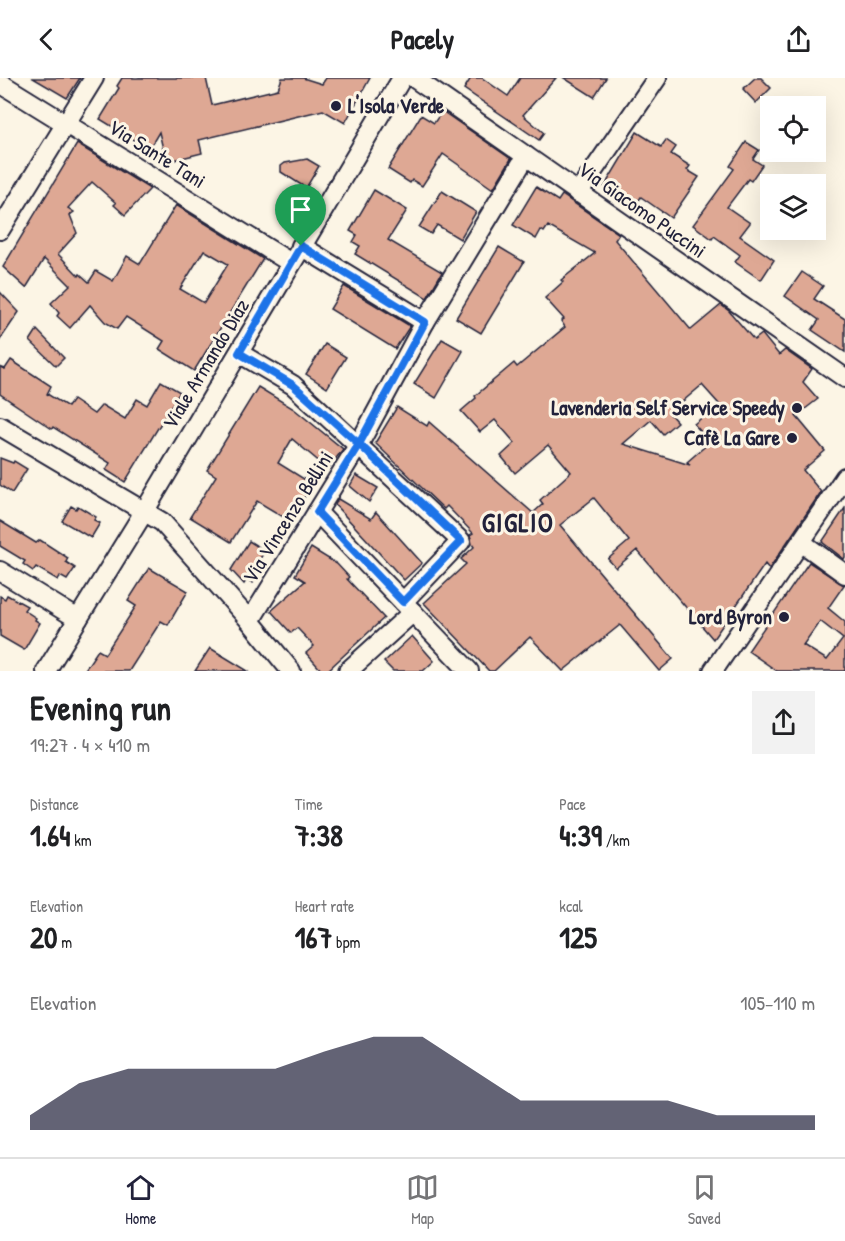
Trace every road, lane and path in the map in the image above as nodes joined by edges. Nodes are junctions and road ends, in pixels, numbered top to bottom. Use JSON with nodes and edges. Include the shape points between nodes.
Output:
{"nodes":[{"id":1,"x":94,"y":78,"type":"edge"},
{"id":2,"x":402,"y":78,"type":"edge"},
{"id":3,"x":414,"y":78,"type":"edge"},
{"id":4,"x":657,"y":78,"type":"edge"},
{"id":5,"x":0,"y":83,"type":"edge"},
{"id":6,"x":65,"y":123,"type":"junction"},
{"id":7,"x":526,"y":156,"type":"junction"},
{"id":8,"x":578,"y":193,"type":"junction"},
{"id":9,"x":0,"y":230,"type":"edge"},
{"id":10,"x":301,"y":246,"type":"junction"},
{"id":11,"x":291,"y":263,"type":"junction"},
{"id":12,"x":425,"y":322,"type":"junction"},
{"id":13,"x":239,"y":353,"type":"junction"},
{"id":14,"x":845,"y":378,"type":"edge"},
{"id":15,"x":0,"y":426,"type":"edge"},
{"id":16,"x":359,"y":444,"type":"junction"},
{"id":17,"x":845,"y":477,"type":"edge"},
{"id":18,"x":144,"y":512,"type":"junction"},
{"id":19,"x":317,"y":512,"type":"junction"},
{"id":20,"x":801,"y":542,"type":"junction"},
{"id":21,"x":0,"y":571,"type":"edge"},
{"id":22,"x":845,"y":574,"type":"edge"},
{"id":23,"x":408,"y":607,"type":"junction"},
{"id":24,"x":78,"y":619,"type":"junction"},
{"id":25,"x":250,"y":621,"type":"junction"},
{"id":26,"x":46,"y":671,"type":"edge"},
{"id":27,"x":291,"y":671,"type":"edge"},
{"id":28,"x":348,"y":671,"type":"edge"},
{"id":29,"x":469,"y":671,"type":"edge"},
{"id":30,"x":713,"y":671,"type":"edge"}],
"edges":[{"from":1,"to":6,"type":"street"},
{"from":2,"to":10,"type":"street","name":"Viale Armando Diaz"},
{"from":3,"to":7,"type":"street","name":"Via Giacomo Puccini"},
{"from":4,"to":8,"type":"street"},
{"from":5,"to":6,"type":"street","name":"Via Sante Tani"},
{"from":6,"to":9,"type":"street"},
{"from":6,"to":11,"type":"street","name":"Via Sante Tani"},
{"from":7,"to":8,"type":"street","name":"Via Giacomo Puccini"},
{"from":7,"to":12,"type":"street","name":"Via Vincenzo Bellini"},
{"from":8,"to":14,"type":"street","name":"Via Giacomo Puccini"},
{"from":10,"to":11,"type":"street","name":"Viale Armando Diaz"},
{"from":10,"to":12,"type":"street"},
{"from":11,"to":13,"type":"street","name":"Viale Armando Diaz"},
{"from":12,"to":16,"type":"street","name":"Via Vincenzo Bellini"},
{"from":13,"to":16,"type":"street","via":[[293,385]]},
{"from":13,"to":18,"type":"street","name":"Viale Armando Diaz"},
{"from":15,"to":18,"type":"street"},
{"from":16,"to":19,"type":"street","name":"Via Vincenzo Bellini"},
{"from":16,"to":23,"type":"street","via":[[461,541]]},
{"from":17,"to":20,"type":"street"},
{"from":18,"to":24,"type":"street","name":"Viale Armando Diaz"},
{"from":18,"to":25,"type":"street","via":[[162,522]]},
{"from":19,"to":23,"type":"street"},
{"from":19,"to":25,"type":"street","name":"Via Vincenzo Bellini"},
{"from":20,"to":22,"type":"street"},
{"from":20,"to":30,"type":"street"},
{"from":21,"to":24,"type":"street"},
{"from":23,"to":28,"type":"street"},
{"from":23,"to":29,"type":"street"},
{"from":24,"to":26,"type":"street","name":"Viale Armando Diaz"},
{"from":25,"to":27,"type":"street"}]}
